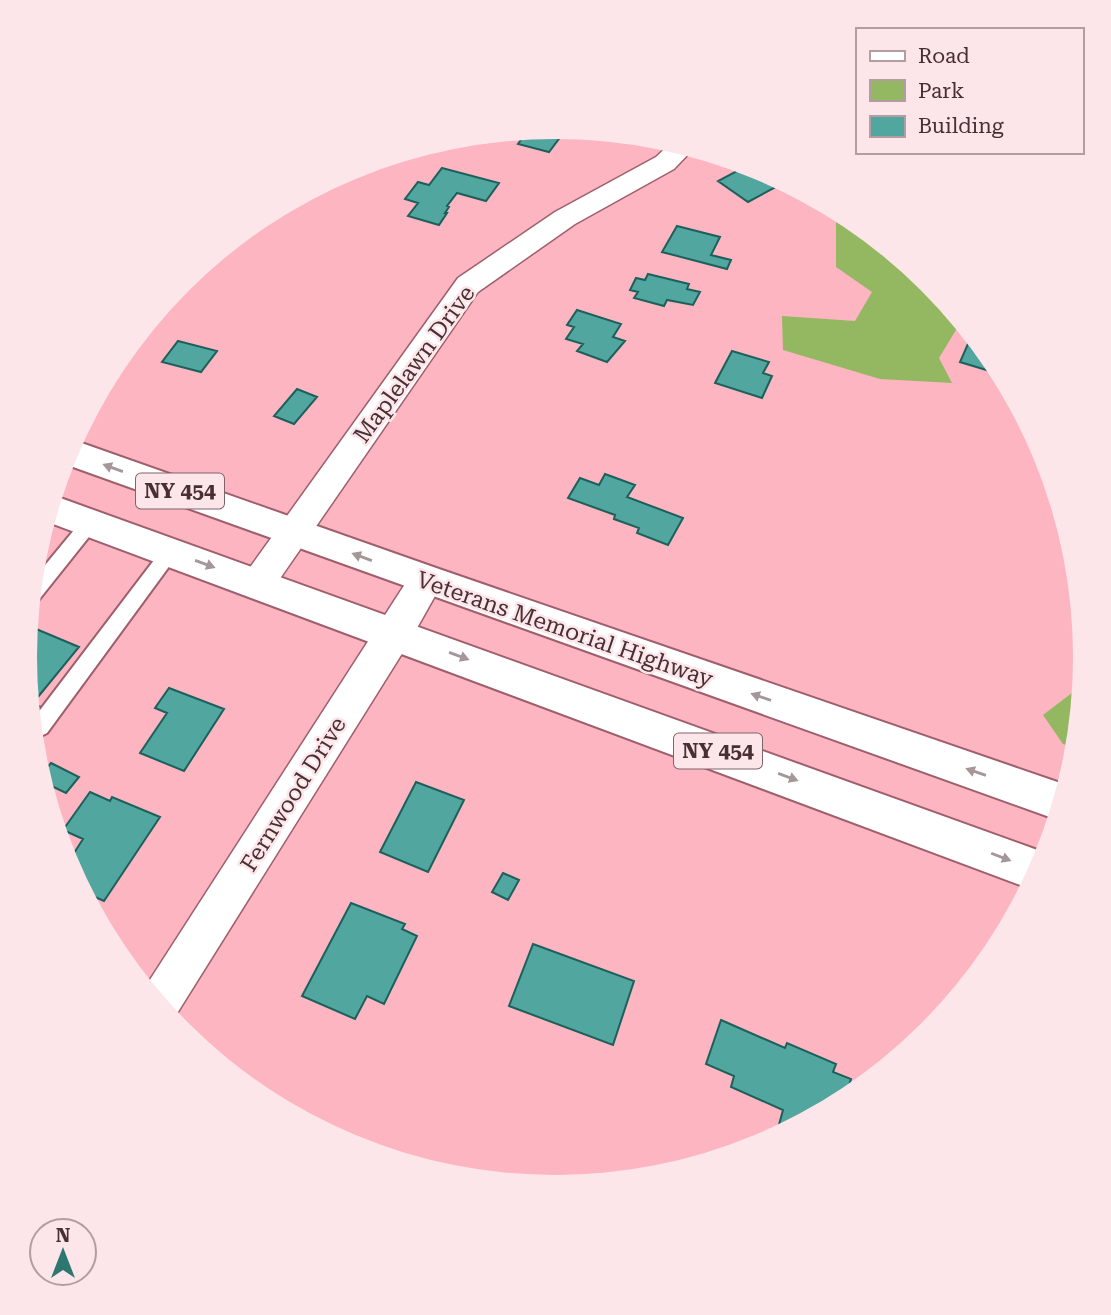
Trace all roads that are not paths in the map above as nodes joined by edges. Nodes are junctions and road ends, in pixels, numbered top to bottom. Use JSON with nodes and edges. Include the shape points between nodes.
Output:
{"nodes":[{"id":1,"x":675,"y":153,"type":"edge"},
{"id":2,"x":78,"y":455,"type":"edge"},
{"id":3,"x":58,"y":511,"type":"edge"},
{"id":4,"x":90,"y":523,"type":"junction"},
{"id":5,"x":293,"y":531,"type":"junction"},
{"id":6,"x":170,"y":552,"type":"junction"},
{"id":7,"x":426,"y":580,"type":"junction"},
{"id":8,"x":42,"y":582,"type":"edge"},
{"id":9,"x":258,"y":583,"type":"junction"},
{"id":10,"x":395,"y":633,"type":"junction"},
{"id":11,"x":41,"y":726,"type":"edge"},
{"id":12,"x":1055,"y":800,"type":"edge"},
{"id":13,"x":1030,"y":868,"type":"edge"},
{"id":14,"x":163,"y":998,"type":"edge"}],
"edges":[{"from":1,"to":5,"type":"street","name":"Maplelawn Drive","via":[[665,163],[565,218],[468,285]]},
{"from":5,"to":2,"type":"main road","name":"Veterans Memorial Highway","number":"NY 454","one_way":true},
{"from":3,"to":4,"type":"main road","number":"NY 454"},
{"from":4,"to":6,"type":"main road","number":"NY 454"},
{"from":4,"to":8,"type":"lane"},
{"from":7,"to":5,"type":"main road","name":"Veterans Memorial Highway","number":"NY 454","one_way":true},
{"from":5,"to":9,"type":"street","name":"Maplelawn Drive"},
{"from":6,"to":9,"type":"main road","number":"NY 454","one_way":true},
{"from":6,"to":11,"type":"lane"},
{"from":7,"to":10,"type":"street","name":"Fernwood Drive"},
{"from":12,"to":7,"type":"main road","name":"Veterans Memorial Highway","number":"NY 454","one_way":true},
{"from":9,"to":10,"type":"main road","number":"NY 454"},
{"from":10,"to":13,"type":"main road","number":"NY 454","one_way":true},
{"from":10,"to":14,"type":"street","name":"Fernwood Drive"}]}
